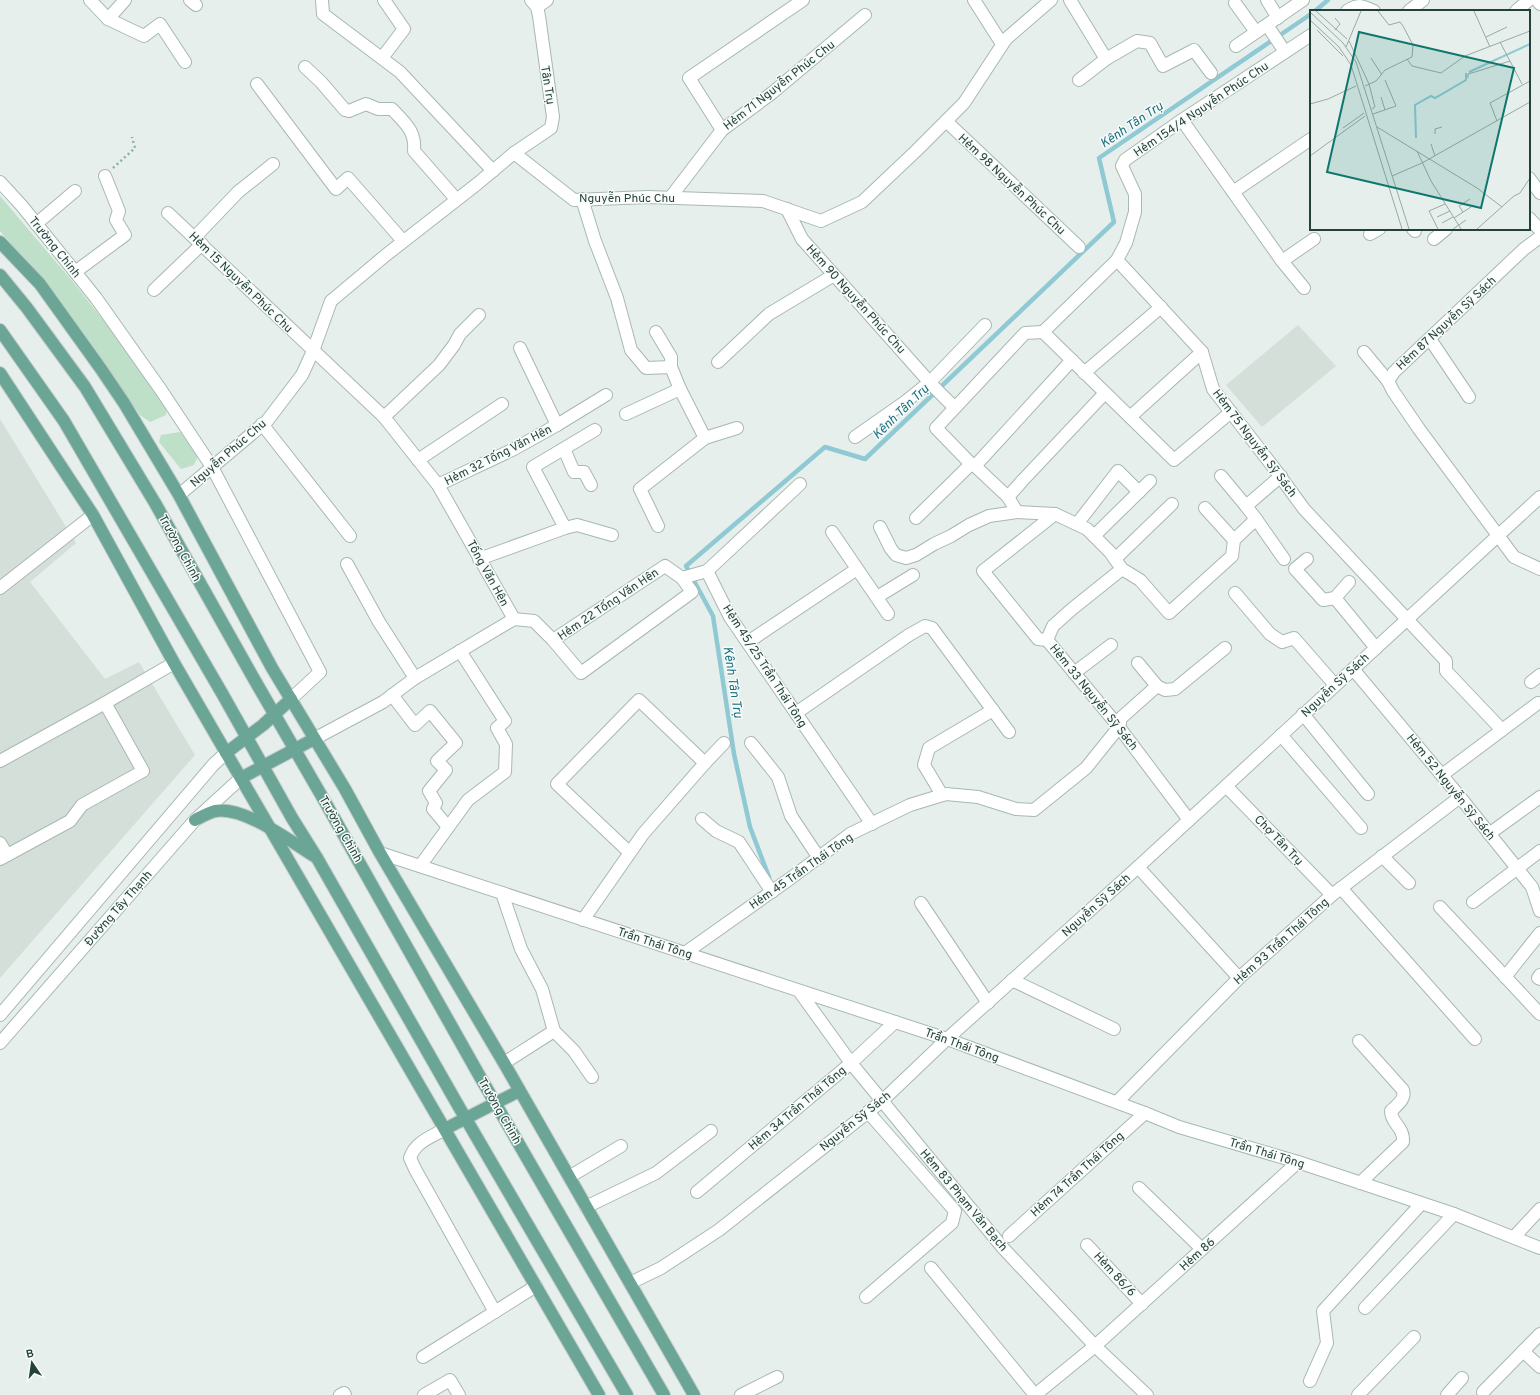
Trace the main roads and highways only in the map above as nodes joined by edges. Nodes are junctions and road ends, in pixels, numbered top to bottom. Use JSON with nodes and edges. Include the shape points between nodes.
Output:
{"nodes":[{"id":1,"x":0,"y":242,"type":"edge"},
{"id":2,"x":0,"y":275,"type":"edge"},
{"id":3,"x":0,"y":330,"type":"edge"},
{"id":4,"x":0,"y":372,"type":"edge"},
{"id":5,"x":291,"y":699,"type":"junction"},
{"id":6,"x":274,"y":714,"type":"junction"},
{"id":7,"x":246,"y":737,"type":"junction"},
{"id":8,"x":314,"y":739,"type":"junction"},
{"id":9,"x":295,"y":750,"type":"junction"},
{"id":10,"x":226,"y":753,"type":"junction"},
{"id":11,"x":263,"y":766,"type":"junction"},
{"id":12,"x":241,"y":778,"type":"junction"},
{"id":13,"x":195,"y":820,"type":"road end"},
{"id":14,"x":269,"y":827,"type":"junction"},
{"id":15,"x":317,"y":858,"type":"junction"},
{"id":16,"x":520,"y":1091,"type":"junction"},
{"id":17,"x":496,"y":1103,"type":"junction"},
{"id":18,"x":466,"y":1118,"type":"junction"},
{"id":19,"x":445,"y":1129,"type":"junction"},
{"id":20,"x":599,"y":1395,"type":"edge"},
{"id":21,"x":627,"y":1395,"type":"edge"},
{"id":22,"x":664,"y":1395,"type":"edge"},
{"id":23,"x":694,"y":1395,"type":"edge"}],
"edges":[{"from":1,"to":5,"type":"main road","name":"Trường Chinh","via":[[40,284],[98,363],[128,410],[179,495]]},
{"from":2,"to":6,"type":"main road","name":"Trường Chinh","via":[[85,387],[155,502]]},
{"from":3,"to":7,"type":"main road","via":[[64,422]]},
{"from":4,"to":10,"type":"main road","via":[[92,515]]},
{"from":5,"to":6,"type":"main road"},
{"from":5,"to":8,"type":"main road","name":"Trường Chinh"},
{"from":6,"to":7,"type":"main road"},
{"from":6,"to":9,"type":"main road","name":"Trường Chinh"},
{"from":7,"to":10,"type":"main road"},
{"from":7,"to":11,"type":"main road"},
{"from":8,"to":9,"type":"main road"},
{"from":8,"to":16,"type":"main road","name":"Trường Chinh"},
{"from":9,"to":11,"type":"main road"},
{"from":9,"to":17,"type":"main road","name":"Trường Chinh"},
{"from":10,"to":12,"type":"main road"},
{"from":11,"to":12,"type":"main road"},
{"from":11,"to":15,"type":"main road"},
{"from":12,"to":14,"type":"main road"},
{"from":13,"to":14,"type":"main road","via":[[215,811],[229,811]]},
{"from":14,"to":15,"type":"main road"},
{"from":14,"to":19,"type":"main road"},
{"from":15,"to":18,"type":"main road"},
{"from":16,"to":17,"type":"main road"},
{"from":16,"to":23,"type":"main road","name":"Trường Chinh"},
{"from":17,"to":18,"type":"main road"},
{"from":17,"to":22,"type":"main road","name":"Trường Chinh"},
{"from":18,"to":19,"type":"main road"},
{"from":18,"to":21,"type":"main road"},
{"from":19,"to":20,"type":"main road"}]}
